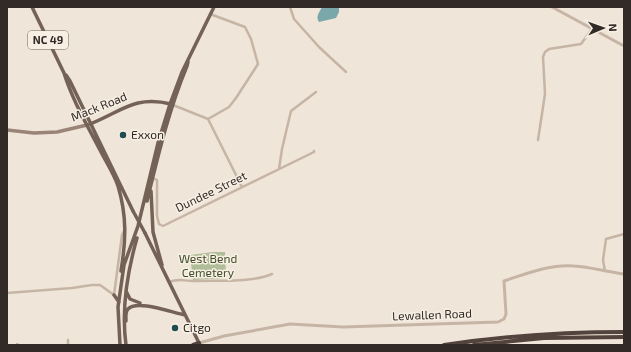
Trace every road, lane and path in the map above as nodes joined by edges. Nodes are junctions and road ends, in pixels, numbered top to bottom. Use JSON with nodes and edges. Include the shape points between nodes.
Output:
{"nodes":[{"id":1,"x":32,"y":7,"type":"edge"},
{"id":2,"x":214,"y":7,"type":"edge"},
{"id":3,"x":290,"y":7,"type":"edge"},
{"id":4,"x":552,"y":7,"type":"edge"},
{"id":5,"x":210,"y":14,"type":"junction"},
{"id":6,"x":592,"y":29,"type":"junction"},
{"id":7,"x":624,"y":46,"type":"edge"},
{"id":8,"x":346,"y":72,"type":"dead end"},
{"id":9,"x":316,"y":92,"type":"dead end"},
{"id":10,"x":172,"y":104,"type":"junction"},
{"id":11,"x":208,"y":119,"type":"junction"},
{"id":12,"x":89,"y":124,"type":"junction"},
{"id":13,"x":7,"y":130,"type":"edge"},
{"id":14,"x":538,"y":140,"type":"dead end"},
{"id":15,"x":314,"y":151,"type":"dead end"},
{"id":16,"x":279,"y":169,"type":"junction"},
{"id":17,"x":153,"y":178,"type":"junction"},
{"id":18,"x":116,"y":180,"type":"junction"},
{"id":19,"x":151,"y":184,"type":"junction"},
{"id":20,"x":242,"y":187,"type":"junction"},
{"id":21,"x":126,"y":195,"type":"junction"},
{"id":22,"x":125,"y":229,"type":"junction"},
{"id":23,"x":624,"y":234,"type":"edge"},
{"id":24,"x":132,"y":247,"type":"junction"},
{"id":25,"x":163,"y":270,"type":"junction"},
{"id":26,"x":605,"y":272,"type":"junction"},
{"id":27,"x":272,"y":274,"type":"dead end"},
{"id":28,"x":624,"y":274,"type":"edge"},
{"id":29,"x":169,"y":282,"type":"junction"},
{"id":30,"x":115,"y":285,"type":"junction"},
{"id":31,"x":120,"y":287,"type":"junction"},
{"id":32,"x":105,"y":288,"type":"junction"},
{"id":33,"x":125,"y":289,"type":"junction"},
{"id":34,"x":7,"y":293,"type":"edge"},
{"id":35,"x":114,"y":295,"type":"junction"},
{"id":36,"x":119,"y":302,"type":"junction"},
{"id":37,"x":146,"y":306,"type":"junction"},
{"id":38,"x":185,"y":315,"type":"junction"},
{"id":39,"x":124,"y":328,"type":"junction"},
{"id":40,"x":624,"y":332,"type":"edge"},
{"id":41,"x":624,"y":337,"type":"edge"},
{"id":42,"x":68,"y":340,"type":"dead end"},
{"id":43,"x":200,"y":344,"type":"edge"},
{"id":44,"x":68,"y":345,"type":"edge"},
{"id":45,"x":120,"y":345,"type":"edge"},
{"id":46,"x":126,"y":345,"type":"edge"},
{"id":47,"x":193,"y":345,"type":"edge"},
{"id":48,"x":444,"y":345,"type":"edge"},
{"id":49,"x":474,"y":345,"type":"edge"}],
"edges":[{"from":1,"to":12,"type":"main road","number":"NC 49"},
{"from":2,"to":5,"type":"main road"},
{"from":3,"to":8,"type":"street","via":[[294,19]]},
{"from":4,"to":6,"type":"street"},
{"from":5,"to":10,"type":"main road"},
{"from":5,"to":11,"type":"street","via":[[245,27],[251,38],[258,64],[229,107]]},
{"from":6,"to":7,"type":"street"},
{"from":6,"to":14,"type":"street","via":[[581,44],[549,49],[545,52],[545,94]]},
{"from":9,"to":16,"type":"street","via":[[291,111]]},
{"from":10,"to":11,"type":"street"},
{"from":10,"to":12,"type":"main road","name":"Mack Road","via":[[157,101],[140,102]]},
{"from":10,"to":17,"type":"main road"},
{"from":10,"to":24,"type":"main road","via":[[157,150]]},
{"from":11,"to":20,"type":"street"},
{"from":12,"to":13,"type":"main road","name":"Mack Road","via":[[57,132]]},
{"from":12,"to":18,"type":"main road","number":"NC 49"},
{"from":12,"to":21,"type":"main road","number":"NC 49"},
{"from":15,"to":16,"type":"street","name":"Dundee Street"},
{"from":16,"to":20,"type":"street","name":"Dundee Street"},
{"from":17,"to":19,"type":"main road"},
{"from":17,"to":20,"type":"street","name":"Dundee Street","via":[[157,180],[157,216],[162,226]]},
{"from":18,"to":21,"type":"main road"},
{"from":18,"to":22,"type":"main road","number":"NC 49"},
{"from":19,"to":24,"type":"main road"},
{"from":19,"to":25,"type":"main road","via":[[153,232]]},
{"from":21,"to":25,"type":"main road","bridge":true},
{"from":22,"to":30,"type":"street"},
{"from":22,"to":31,"type":"main road","number":"NC 49"},
{"from":23,"to":26,"type":"street","via":[[606,239],[602,260]]},
{"from":24,"to":31,"type":"main road","via":[[123,269]]},
{"from":24,"to":33,"type":"main road"},
{"from":25,"to":29,"type":"main road"},
{"from":26,"to":28,"type":"street","name":"Lewallen Road"},
{"from":26,"to":43,"type":"street","name":"Lewallen Road","via":[[564,266],[526,273],[504,281],[506,314],[504,319],[498,322],[343,327],[290,324],[224,336]]},
{"from":27,"to":29,"type":"street","via":[[232,281],[182,279]]},
{"from":29,"to":38,"type":"main road"},
{"from":30,"to":32,"type":"street"},
{"from":30,"to":35,"type":"street"},
{"from":31,"to":36,"type":"main road"},
{"from":32,"to":34,"type":"street","via":[[92,285]]},
{"from":32,"to":35,"type":"street"},
{"from":33,"to":37,"type":"main road","via":[[130,299]]},
{"from":33,"to":39,"type":"main road"},
{"from":35,"to":36,"type":"main road"},
{"from":36,"to":45,"type":"main road"},
{"from":37,"to":38,"type":"main road"},
{"from":37,"to":39,"type":"main road","via":[[136,305],[128,309]]},
{"from":38,"to":43,"type":"main road"},
{"from":39,"to":46,"type":"main road"},
{"from":40,"to":48,"type":"highway","via":[[530,335]]},
{"from":41,"to":49,"type":"highway","via":[[544,338]]},
{"from":42,"to":44,"type":"street"},
{"from":43,"to":47,"type":"highway"}]}
